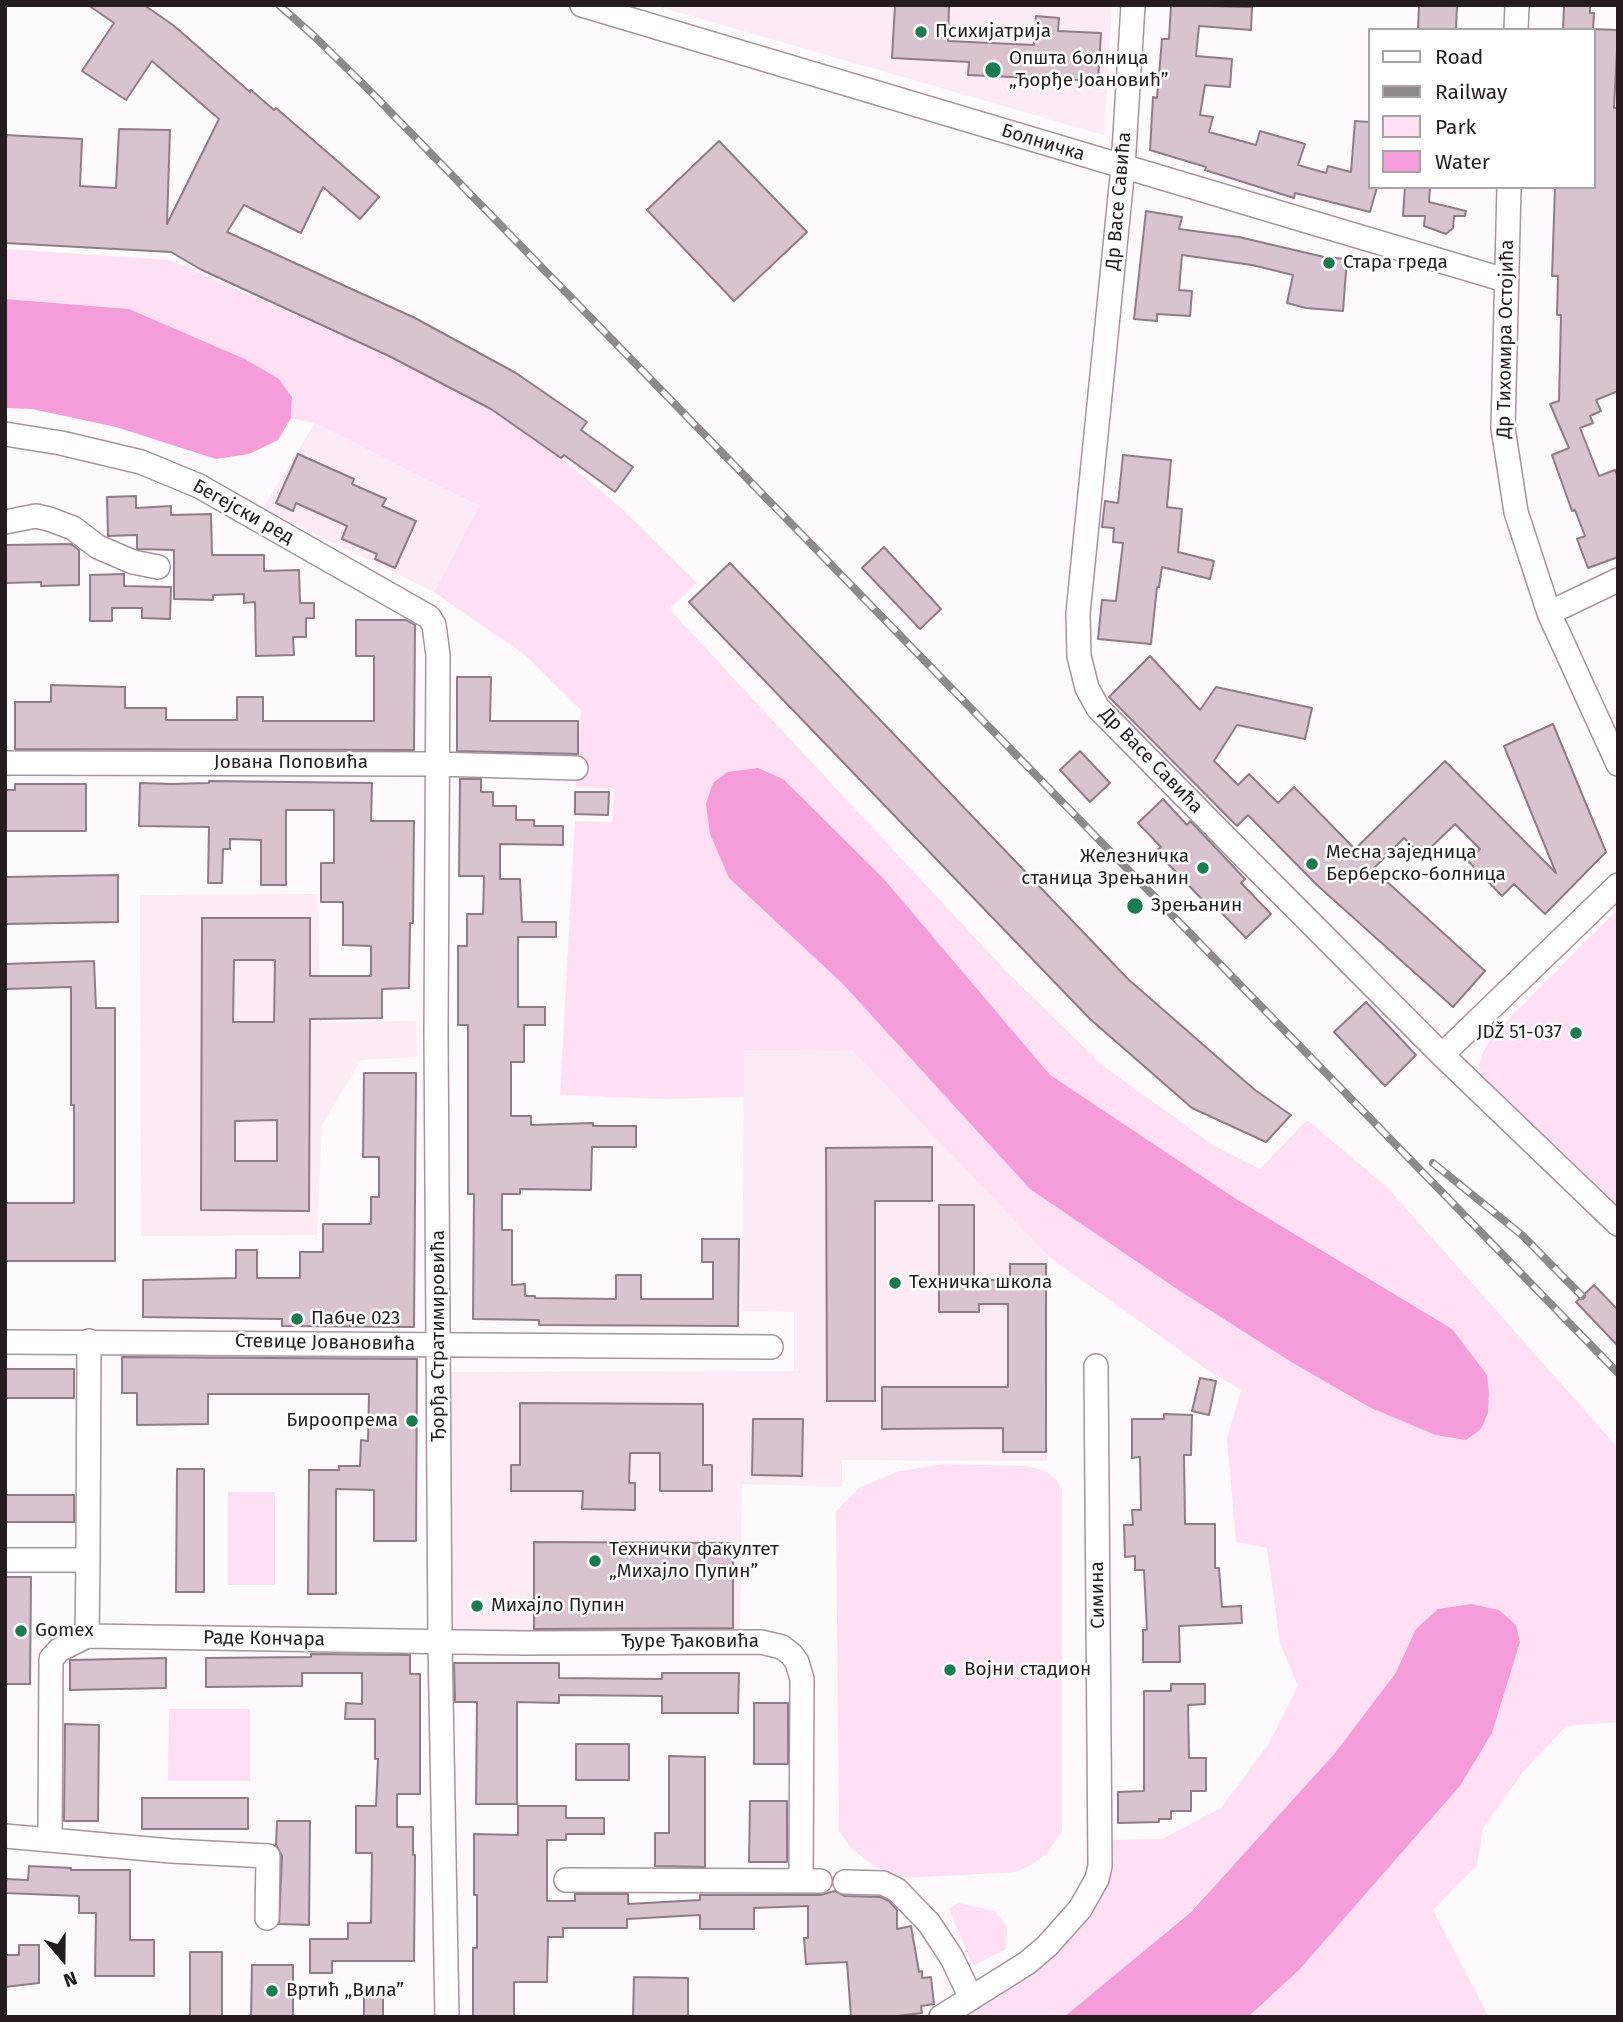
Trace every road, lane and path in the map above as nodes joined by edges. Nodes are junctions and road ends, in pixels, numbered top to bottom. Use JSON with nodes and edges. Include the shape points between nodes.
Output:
{"nodes":[{"id":1,"x":582,"y":5,"type":"edge"},
{"id":2,"x":1133,"y":5,"type":"edge"},
{"id":3,"x":1517,"y":5,"type":"edge"},
{"id":4,"x":1516,"y":28,"type":"edge"},
{"id":5,"x":1123,"y":167,"type":"junction"},
{"id":6,"x":1509,"y":189,"type":"edge"},
{"id":7,"x":1505,"y":280,"type":"junction"},
{"id":8,"x":5,"y":434,"type":"edge"},
{"id":9,"x":5,"y":522,"type":"edge"},
{"id":10,"x":158,"y":567,"type":"dead end"},
{"id":11,"x":1618,"y":580,"type":"edge"},
{"id":12,"x":1549,"y":613,"type":"junction"},
{"id":13,"x":438,"y":655,"type":"joint"},
{"id":14,"x":5,"y":762,"type":"edge"},
{"id":15,"x":438,"y":764,"type":"junction"},
{"id":16,"x":1618,"y":764,"type":"edge"},
{"id":17,"x":576,"y":768,"type":"dead end"},
{"id":18,"x":1618,"y":885,"type":"edge"},
{"id":19,"x":1442,"y":1055,"type":"junction"},
{"id":20,"x":1618,"y":1224,"type":"edge"},
{"id":21,"x":89,"y":1341,"type":"junction"},
{"id":22,"x":5,"y":1342,"type":"edge"},
{"id":23,"x":439,"y":1344,"type":"junction"},
{"id":24,"x":771,"y":1347,"type":"dead end"},
{"id":25,"x":1096,"y":1366,"type":"dead end"},
{"id":26,"x":5,"y":1560,"type":"edge"},
{"id":27,"x":88,"y":1560,"type":"junction"},
{"id":28,"x":87,"y":1636,"type":"junction"},
{"id":29,"x":440,"y":1642,"type":"junction"},
{"id":30,"x":5,"y":1836,"type":"edge"},
{"id":31,"x":50,"y":1840,"type":"junction"},
{"id":32,"x":566,"y":1880,"type":"dead end"},
{"id":33,"x":845,"y":1882,"type":"dead end"},
{"id":34,"x":267,"y":1919,"type":"dead end"},
{"id":35,"x":971,"y":1998,"type":"junction"},
{"id":36,"x":447,"y":2017,"type":"edge"},
{"id":37,"x":941,"y":2017,"type":"edge"}],
"edges":[{"from":1,"to":5,"type":"street","name":"Болничка"},
{"from":2,"to":5,"type":"street","name":"Др Васе Савића"},
{"from":3,"to":4,"type":"street"},
{"from":5,"to":7,"type":"street","name":"Болничка"},
{"from":5,"to":19,"type":"street","name":"Др Васе Савића","via":[[1078,613],[1079,656],[1087,688],[1098,708]]},
{"from":6,"to":7,"type":"street","name":"Др Тихомира Остојића"},
{"from":7,"to":12,"type":"street","name":"Др Тихомира Остојића","via":[[1506,459],[1516,512]]},
{"from":8,"to":13,"type":"street","name":"Бегејски ред","via":[[141,461],[199,486],[429,617]]},
{"from":9,"to":10,"type":"street","via":[[36,516],[49,519],[73,528],[98,547]]},
{"from":11,"to":12,"type":"street"},
{"from":12,"to":16,"type":"street","name":"Др Тихомира Остојића"},
{"from":13,"to":15,"type":"street","name":"Ђорђа Стратимировића"},
{"from":14,"to":15,"type":"street","name":"Јована Поповића"},
{"from":15,"to":17,"type":"street","name":"Јована Поповића"},
{"from":15,"to":23,"type":"street","name":"Ђорђа Стратимировића"},
{"from":18,"to":19,"type":"street"},
{"from":19,"to":20,"type":"street","name":"Др Васе Савића"},
{"from":21,"to":22,"type":"street","name":"Стевице Јовановића"},
{"from":21,"to":23,"type":"street","name":"Стевице Јовановића"},
{"from":21,"to":27,"type":"street"},
{"from":23,"to":24,"type":"street","name":"Стевице Јовановића"},
{"from":23,"to":29,"type":"street","name":"Ђорђа Стратимировића"},
{"from":25,"to":35,"type":"street","name":"Симина","via":[[1100,1866],[1091,1891],[1067,1926],[1027,1963]]},
{"from":26,"to":27,"type":"street"},
{"from":27,"to":28,"type":"street"},
{"from":28,"to":29,"type":"street","name":"Раде Кончара"},
{"from":28,"to":31,"type":"street","name":"Раде Кончара","via":[[51,1658]]},
{"from":29,"to":32,"type":"street","name":"Ђуре Ђаковића","via":[[761,1642],[772,1643],[797,1662],[802,1679],[810,1881]]},
{"from":29,"to":36,"type":"street","name":"Ђорђа Стратимировића"},
{"from":30,"to":31,"type":"street"},
{"from":31,"to":34,"type":"street","via":[[268,1856]]},
{"from":33,"to":35,"type":"street","via":[[883,1883],[897,1890],[929,1923]]},
{"from":35,"to":37,"type":"street"}]}
